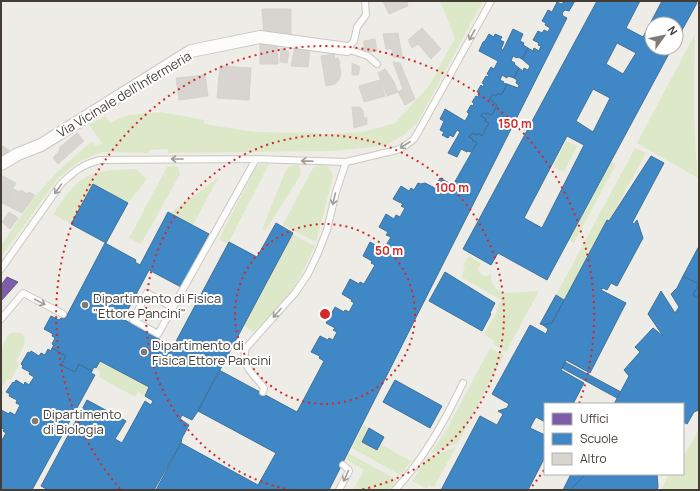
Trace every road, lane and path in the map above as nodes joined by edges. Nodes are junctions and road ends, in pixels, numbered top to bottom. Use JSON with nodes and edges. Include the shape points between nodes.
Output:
{"nodes":[{"id":1,"x":365,"y":1,"type":"edge"},
{"id":2,"x":491,"y":1,"type":"edge"},
{"id":3,"x":347,"y":49,"type":"junction"},
{"id":4,"x":377,"y":64,"type":"dead end"},
{"id":5,"x":256,"y":159,"type":"junction"},
{"id":6,"x":346,"y":162,"type":"junction"},
{"id":7,"x":1,"y":164,"type":"edge"},
{"id":8,"x":1,"y":269,"type":"edge"},
{"id":9,"x":172,"y":307,"type":"junction"},
{"id":10,"x":63,"y":314,"type":"dead end"},
{"id":11,"x":1,"y":319,"type":"edge"},
{"id":12,"x":463,"y":383,"type":"dead end"},
{"id":13,"x":263,"y":392,"type":"dead end"},
{"id":14,"x":342,"y":465,"type":"dead end"},
{"id":15,"x":339,"y":490,"type":"edge"},
{"id":16,"x":395,"y":490,"type":"edge"}],
"edges":[{"from":1,"to":3,"type":"lane","via":[[366,15],[357,27],[354,41]]},
{"from":2,"to":6,"type":"lane","one_way":true,"via":[[414,139],[397,150]]},
{"from":3,"to":4,"type":"lane","via":[[368,56]]},
{"from":3,"to":7,"type":"street","name":"Via Vicinale dell'Infermeria","via":[[260,37],[191,51],[41,145]]},
{"from":6,"to":5,"type":"lane","one_way":true},
{"from":5,"to":8,"type":"lane","one_way":true,"via":[[89,162],[61,184]]},
{"from":5,"to":9,"type":"lane"},
{"from":6,"to":13,"type":"lane","one_way":true,"via":[[327,230],[308,274],[295,293],[246,348],[244,359],[264,388]]},
{"from":9,"to":9,"type":"lane","via":[[158,334],[132,320],[147,293]]},
{"from":11,"to":10,"type":"lane","one_way":true,"via":[[23,293]]},
{"from":12,"to":16,"type":"lane","via":[[436,436]]},
{"from":14,"to":15,"type":"lane","one_way":true,"via":[[348,468],[348,471]]}]}
